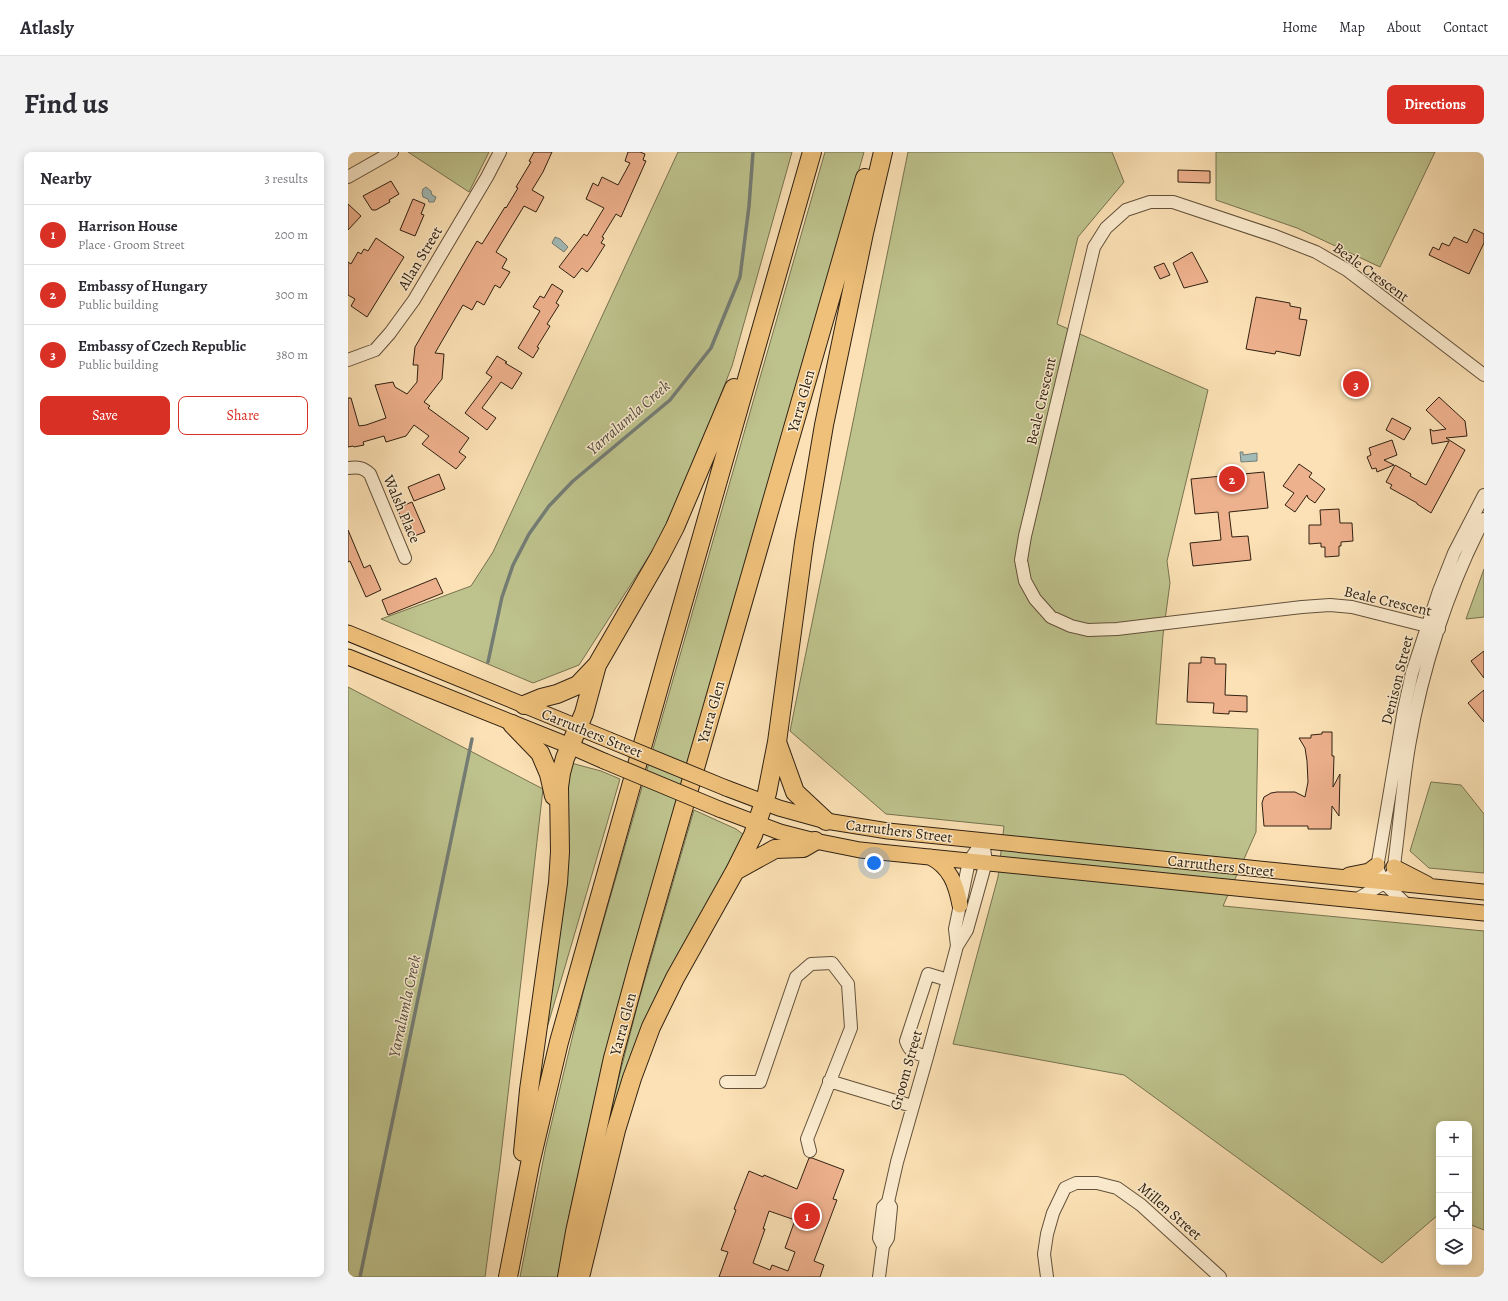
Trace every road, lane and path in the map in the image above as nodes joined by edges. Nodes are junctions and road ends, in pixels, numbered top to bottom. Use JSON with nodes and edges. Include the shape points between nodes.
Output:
{"nodes":[{"id":1,"x":392,"y":152,"type":"edge"},
{"id":2,"x":500,"y":152,"type":"edge"},
{"id":3,"x":812,"y":152,"type":"edge"},
{"id":4,"x":873,"y":152,"type":"edge"},
{"id":5,"x":883,"y":152,"type":"edge"},
{"id":6,"x":348,"y":177,"type":"edge"},
{"id":7,"x":766,"y":312,"type":"junction"},
{"id":8,"x":348,"y":360,"type":"edge"},
{"id":9,"x":1484,"y":375,"type":"edge"},
{"id":10,"x":348,"y":468,"type":"edge"},
{"id":11,"x":1484,"y":495,"type":"edge"},
{"id":12,"x":1484,"y":519,"type":"edge"},
{"id":13,"x":405,"y":558,"type":"dead end"},
{"id":14,"x":1433,"y":627,"type":"junction"},
{"id":15,"x":348,"y":633,"type":"edge"},
{"id":16,"x":348,"y":657,"type":"edge"},
{"id":17,"x":597,"y":665,"type":"junction"},
{"id":18,"x":524,"y":705,"type":"junction"},
{"id":19,"x":512,"y":724,"type":"junction"},
{"id":20,"x":577,"y":726,"type":"junction"},
{"id":21,"x":777,"y":742,"type":"junction"},
{"id":22,"x":570,"y":746,"type":"junction"},
{"id":23,"x":764,"y":802,"type":"junction"},
{"id":24,"x":826,"y":821,"type":"junction"},
{"id":25,"x":559,"y":823,"type":"junction"},
{"id":26,"x":757,"y":823,"type":"junction"},
{"id":27,"x":816,"y":841,"type":"junction"},
{"id":28,"x":983,"y":841,"type":"junction"},
{"id":29,"x":930,"y":857,"type":"junction"},
{"id":30,"x":969,"y":861,"type":"junction"},
{"id":31,"x":986,"y":862,"type":"junction"},
{"id":32,"x":1377,"y":865,"type":"junction"},
{"id":33,"x":1394,"y":867,"type":"junction"},
{"id":34,"x":735,"y":871,"type":"junction"},
{"id":35,"x":1336,"y":878,"type":"junction"},
{"id":36,"x":1384,"y":883,"type":"junction"},
{"id":37,"x":1432,"y":887,"type":"junction"},
{"id":38,"x":1484,"y":892,"type":"edge"},
{"id":39,"x":1356,"y":900,"type":"junction"},
{"id":40,"x":960,"y":905,"type":"junction"},
{"id":41,"x":1407,"y":905,"type":"junction"},
{"id":42,"x":1484,"y":913,"type":"edge"},
{"id":43,"x":958,"y":946,"type":"junction"},
{"id":44,"x":948,"y":980,"type":"junction"},
{"id":45,"x":927,"y":1057,"type":"junction"},
{"id":46,"x":829,"y":1081,"type":"junction"},
{"id":47,"x":726,"y":1082,"type":"dead end"},
{"id":48,"x":912,"y":1106,"type":"junction"},
{"id":49,"x":810,"y":1151,"type":"dead end"},
{"id":50,"x":510,"y":1270,"type":"edge"},
{"id":51,"x":567,"y":1277,"type":"edge"},
{"id":52,"x":580,"y":1277,"type":"edge"},
{"id":53,"x":879,"y":1277,"type":"edge"},
{"id":54,"x":1047,"y":1277,"type":"edge"},
{"id":55,"x":1220,"y":1277,"type":"edge"}],
"edges":[{"from":1,"to":6,"type":"street"},
{"from":2,"to":8,"type":"street","name":"Allan Street","via":[[414,300],[390,334],[375,350]]},
{"from":3,"to":7,"type":"highway"},
{"from":4,"to":51,"type":"highway","name":"Yarra Glen","via":[[644,944],[613,1058]]},
{"from":5,"to":21,"type":"highway","via":[[821,440],[795,602]]},
{"from":7,"to":17,"type":"highway","via":[[675,527]]},
{"from":7,"to":50,"type":"highway","via":[[559,1042],[530,1164]]},
{"from":9,"to":14,"type":"street","name":"Beale Crescent","via":[[1347,270],[1316,252],[1173,202],[1150,202],[1126,210],[1106,228],[1094,247],[1025,536],[1021,560],[1025,581],[1035,599],[1051,617],[1088,630],[1330,605],[1352,607]]},
{"from":10,"to":13,"type":"street","name":"Walsh Place","via":[[365,469],[370,474]]},
{"from":11,"to":14,"type":"street","name":"Denison Street","via":[[1454,554]]},
{"from":12,"to":14,"type":"street","name":"Denison Street"},
{"from":14,"to":32,"type":"street","name":"Denison Street","via":[[1412,673]]},
{"from":14,"to":33,"type":"street","name":"Denison Street","via":[[1409,747]]},
{"from":15,"to":18,"type":"main road","name":"Carruthers Street"},
{"from":16,"to":19,"type":"main road","name":"Carruthers Street"},
{"from":17,"to":18,"type":"highway","via":[[578,685]]},
{"from":17,"to":20,"type":"highway","via":[[584,713]]},
{"from":18,"to":20,"type":"main road","name":"Carruthers Street"},
{"from":19,"to":22,"type":"main road","name":"Carruthers Street"},
{"from":19,"to":25,"type":"highway","via":[[540,752],[549,774]]},
{"from":20,"to":22,"type":"highway"},
{"from":20,"to":23,"type":"main road","name":"Carruthers Street","bridge":true},
{"from":21,"to":23,"type":"highway"},
{"from":21,"to":24,"type":"highway","via":[[795,792]]},
{"from":22,"to":25,"type":"highway","via":[[560,772]]},
{"from":22,"to":26,"type":"main road","name":"Carruthers Street","bridge":true},
{"from":23,"to":24,"type":"main road","name":"Carruthers Street"},
{"from":23,"to":26,"type":"highway"},
{"from":24,"to":28,"type":"main road","name":"Carruthers Street","via":[[888,831]]},
{"from":25,"to":50,"type":"highway","via":[[558,883],[529,1090]]},
{"from":26,"to":27,"type":"main road","name":"Carruthers Street"},
{"from":26,"to":34,"type":"highway"},
{"from":27,"to":29,"type":"main road","name":"Carruthers Street","via":[[860,850]]},
{"from":27,"to":34,"type":"highway","via":[[803,848],[775,850]]},
{"from":28,"to":30,"type":"street","name":"Groom Street"},
{"from":28,"to":31,"type":"street","name":"Groom Street"},
{"from":28,"to":35,"type":"main road","name":"Carruthers Street"},
{"from":29,"to":30,"type":"main road","name":"Carruthers Street"},
{"from":29,"to":40,"type":"main road","via":[[941,862],[947,871],[958,891]]},
{"from":30,"to":31,"type":"main road","name":"Carruthers Street"},
{"from":30,"to":40,"type":"street","name":"Groom Street"},
{"from":31,"to":39,"type":"main road","name":"Carruthers Street"},
{"from":31,"to":43,"type":"street","name":"Groom Street","via":[[967,930]]},
{"from":32,"to":35,"type":"main road","via":[[1369,871]]},
{"from":32,"to":36,"type":"street"},
{"from":33,"to":36,"type":"street","name":"Denison Street","via":[[1393,873]]},
{"from":33,"to":37,"type":"main road"},
{"from":34,"to":52,"type":"highway","via":[[675,978],[651,1028],[616,1130]]},
{"from":35,"to":36,"type":"main road","name":"Carruthers Street"},
{"from":36,"to":37,"type":"main road","name":"Carruthers Street"},
{"from":36,"to":39,"type":"street","name":"Denison Street"},
{"from":36,"to":41,"type":"street"},
{"from":37,"to":38,"type":"main road","name":"Carruthers Street"},
{"from":39,"to":41,"type":"main road","name":"Carruthers Street"},
{"from":40,"to":43,"type":"street","name":"Groom Street","via":[[955,929]]},
{"from":41,"to":42,"type":"main road","name":"Carruthers Street"},
{"from":43,"to":44,"type":"street","name":"Groom Street"},
{"from":44,"to":45,"type":"street","name":"Groom Street"},
{"from":44,"to":45,"type":"street","via":[[928,974],[906,1041],[908,1048]]},
{"from":45,"to":48,"type":"street","name":"Groom Street"},
{"from":46,"to":47,"type":"street","via":[[850,1028],[848,984],[832,963],[811,964],[796,977],[760,1082]]},
{"from":46,"to":48,"type":"street"},
{"from":46,"to":49,"type":"street","via":[[807,1139]]},
{"from":48,"to":53,"type":"street","name":"Groom Street","via":[[888,1202],[883,1208],[879,1238],[882,1246]]},
{"from":54,"to":55,"type":"street","name":"Millen Street","via":[[1044,1254],[1047,1234],[1061,1195],[1065,1188],[1076,1183],[1097,1183],[1117,1188],[1141,1205]]}]}
